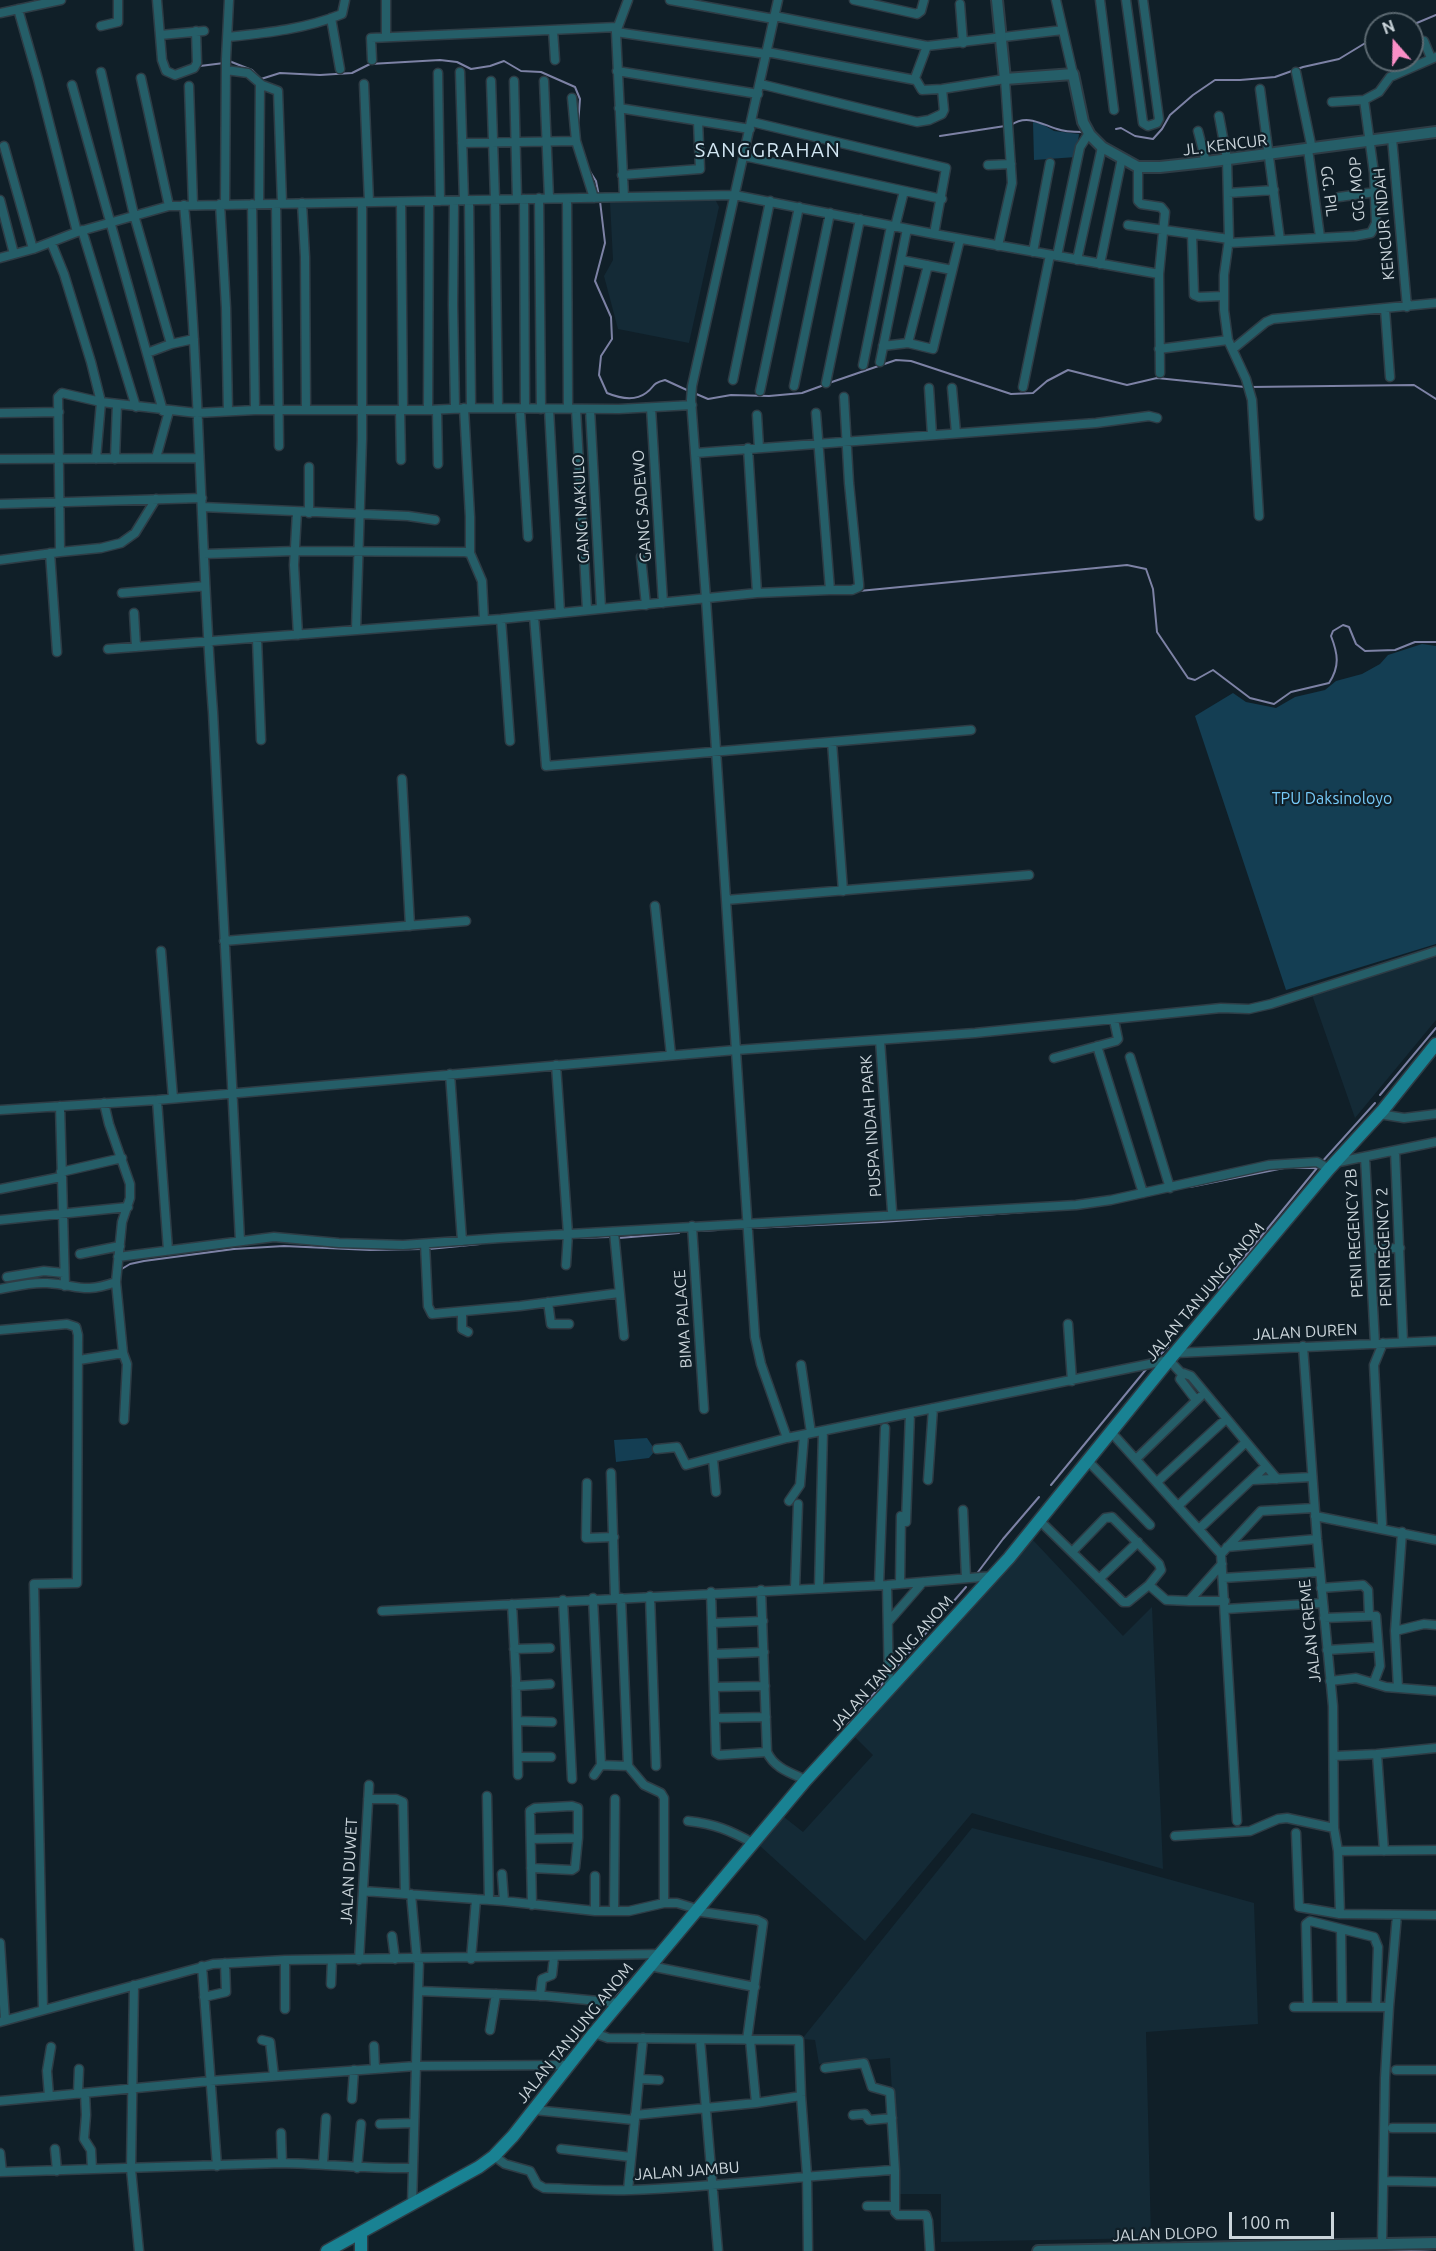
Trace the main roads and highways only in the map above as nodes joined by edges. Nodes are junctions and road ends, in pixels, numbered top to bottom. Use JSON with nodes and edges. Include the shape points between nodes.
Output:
{"nodes":[{"id":1,"x":1436,"y":1044,"type":"edge"},
{"id":2,"x":361,"y":2233,"type":"junction"},
{"id":3,"x":327,"y":2251,"type":"edge"},
{"id":4,"x":361,"y":2251,"type":"edge"}],
"edges":[{"from":1,"to":2,"type":"main road","name":"JALAN TANJUNG ANOM","via":[[1167,1358],[1040,1521],[806,1780],[696,1910],[513,2136],[494,2156]]},
{"from":2,"to":3,"type":"main road","name":"JALAN TANJUNG ANOM"},
{"from":2,"to":4,"type":"main road"}]}
